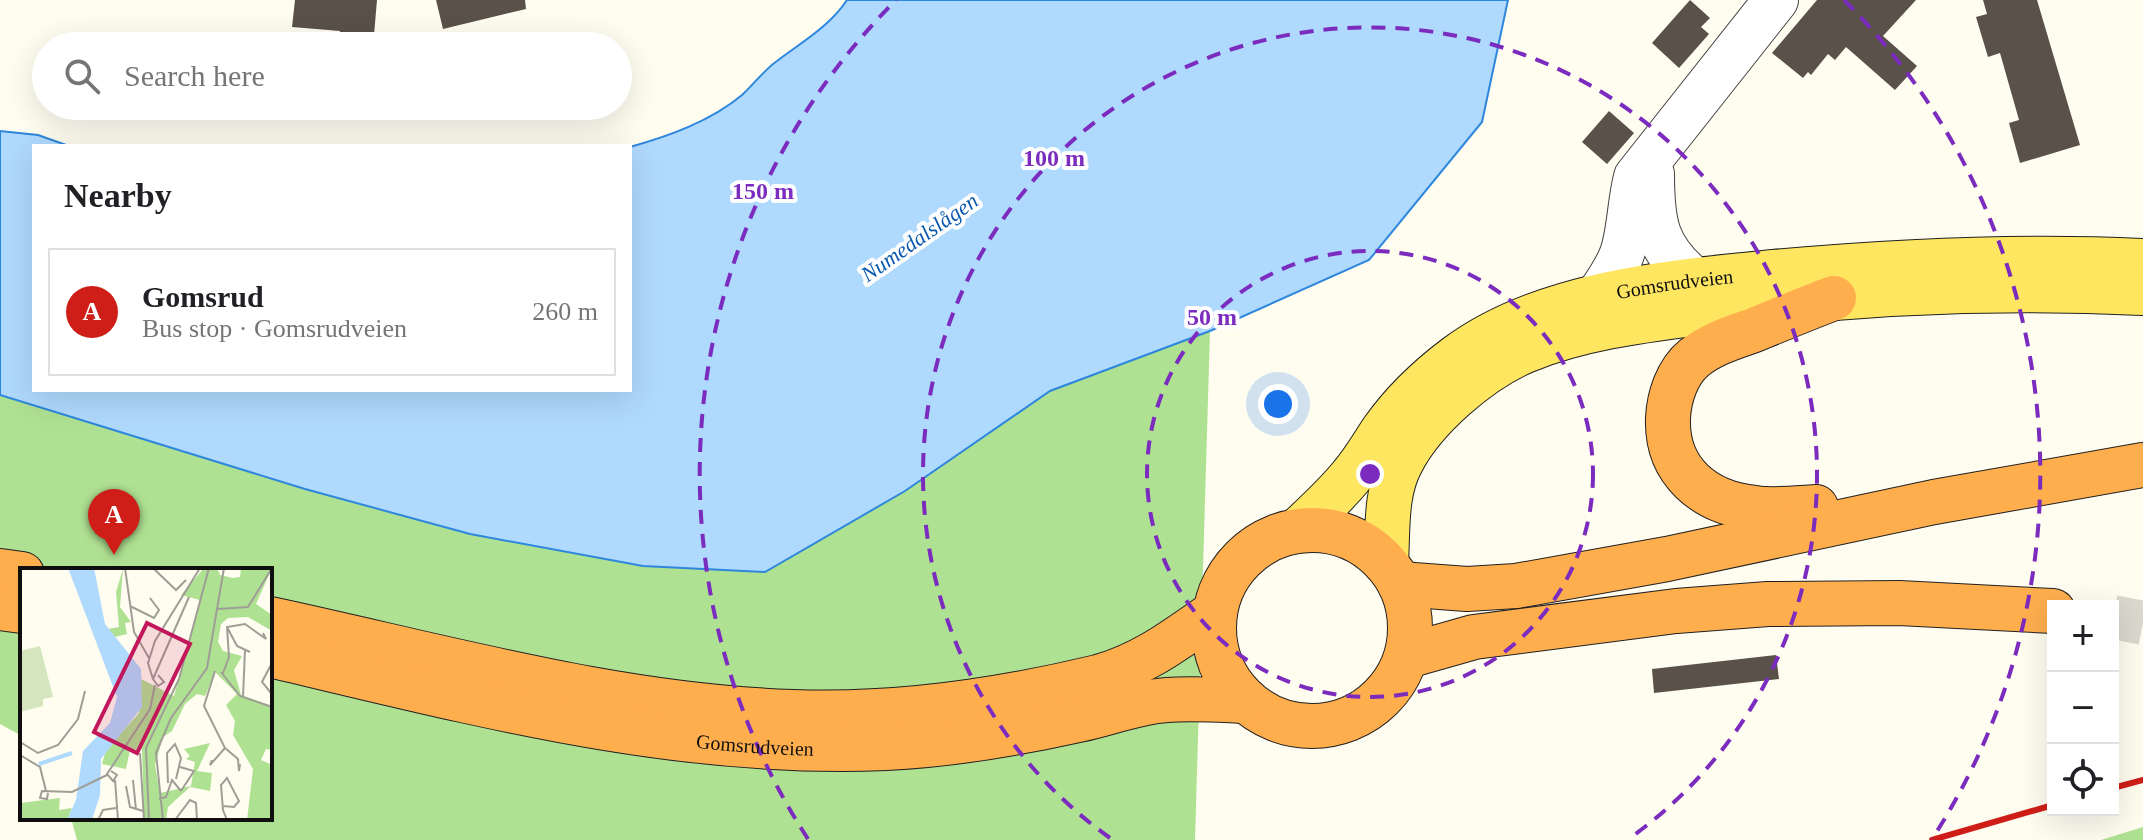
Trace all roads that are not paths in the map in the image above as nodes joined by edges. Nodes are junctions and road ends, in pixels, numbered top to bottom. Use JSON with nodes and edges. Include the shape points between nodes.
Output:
{"nodes":[{"id":1,"x":1776,"y":0,"type":"edge"},
{"id":2,"x":1650,"y":160,"type":"junction"},
{"id":3,"x":2143,"y":261,"type":"edge"},
{"id":4,"x":1696,"y":281,"type":"junction"},
{"id":5,"x":2143,"y":293,"type":"edge"},
{"id":6,"x":1597,"y":297,"type":"junction"},
{"id":7,"x":1834,"y":298,"type":"junction"},
{"id":8,"x":2143,"y":465,"type":"edge"},
{"id":9,"x":1934,"y":502,"type":"junction"},
{"id":10,"x":1297,"y":531,"type":"junction"},
{"id":11,"x":0,"y":571,"type":"edge"},
{"id":12,"x":20,"y":574,"type":"edge"},
{"id":13,"x":1393,"y":574,"type":"junction"},
{"id":14,"x":0,"y":608,"type":"edge"},
{"id":15,"x":20,"y":611,"type":"edge"},
{"id":16,"x":2047,"y":611,"type":"edge"},
{"id":17,"x":1215,"y":612,"type":"junction"},
{"id":18,"x":272,"y":619,"type":"edge"},
{"id":19,"x":272,"y":655,"type":"edge"},
{"id":20,"x":1407,"y":656,"type":"junction"},
{"id":21,"x":1246,"y":701,"type":"junction"}],
"edges":[{"from":1,"to":2,"type":"street"},
{"from":2,"to":4,"type":"street","via":[[1658,236],[1677,266]]},
{"from":2,"to":6,"type":"street","via":[[1636,177],[1624,248]]},
{"from":3,"to":4,"type":"main road","name":"Gomsrudveien","via":[[1920,261]]},
{"from":4,"to":6,"type":"main road","name":"Gomsrudveien"},
{"from":5,"to":7,"type":"main road","name":"Gomsrudveien","via":[[1991,290]]},
{"from":6,"to":10,"type":"main road","name":"Gomsrudveien","via":[[1508,324],[1457,356],[1416,391],[1344,484]]},
{"from":7,"to":9,"type":"highway","via":[[1717,344],[1693,359],[1678,379],[1668,414],[1676,464],[1715,497],[1757,509]]},
{"from":7,"to":13,"type":"main road","name":"Gomsrudveien","via":[[1590,330],[1522,352],[1476,381],[1409,448],[1389,500]]},
{"from":8,"to":9,"type":"highway"},
{"from":9,"to":13,"type":"highway","via":[[1516,586],[1467,589]]},
{"from":10,"to":13,"type":"highway","via":[[1347,537],[1367,547]]},
{"from":10,"to":17,"type":"highway","via":[[1262,544],[1243,559]]},
{"from":11,"to":12,"type":"highway"},
{"from":13,"to":20,"type":"highway","via":[[1410,619]]},
{"from":14,"to":15,"type":"highway"},
{"from":16,"to":20,"type":"highway","via":[[1899,603],[1768,604],[1474,637]]},
{"from":17,"to":18,"type":"highway","name":"Gomsrudveien","via":[[1150,657],[1108,675],[976,702],[863,712],[793,712],[638,698]]},
{"from":17,"to":21,"type":"highway","via":[[1219,660]]},
{"from":19,"to":21,"type":"highway","name":"Gomsrudveien","via":[[575,724],[783,749],[937,743],[1023,732],[1151,702]]},
{"from":20,"to":21,"type":"highway","via":[[1382,698],[1340,723],[1291,724]]}]}
